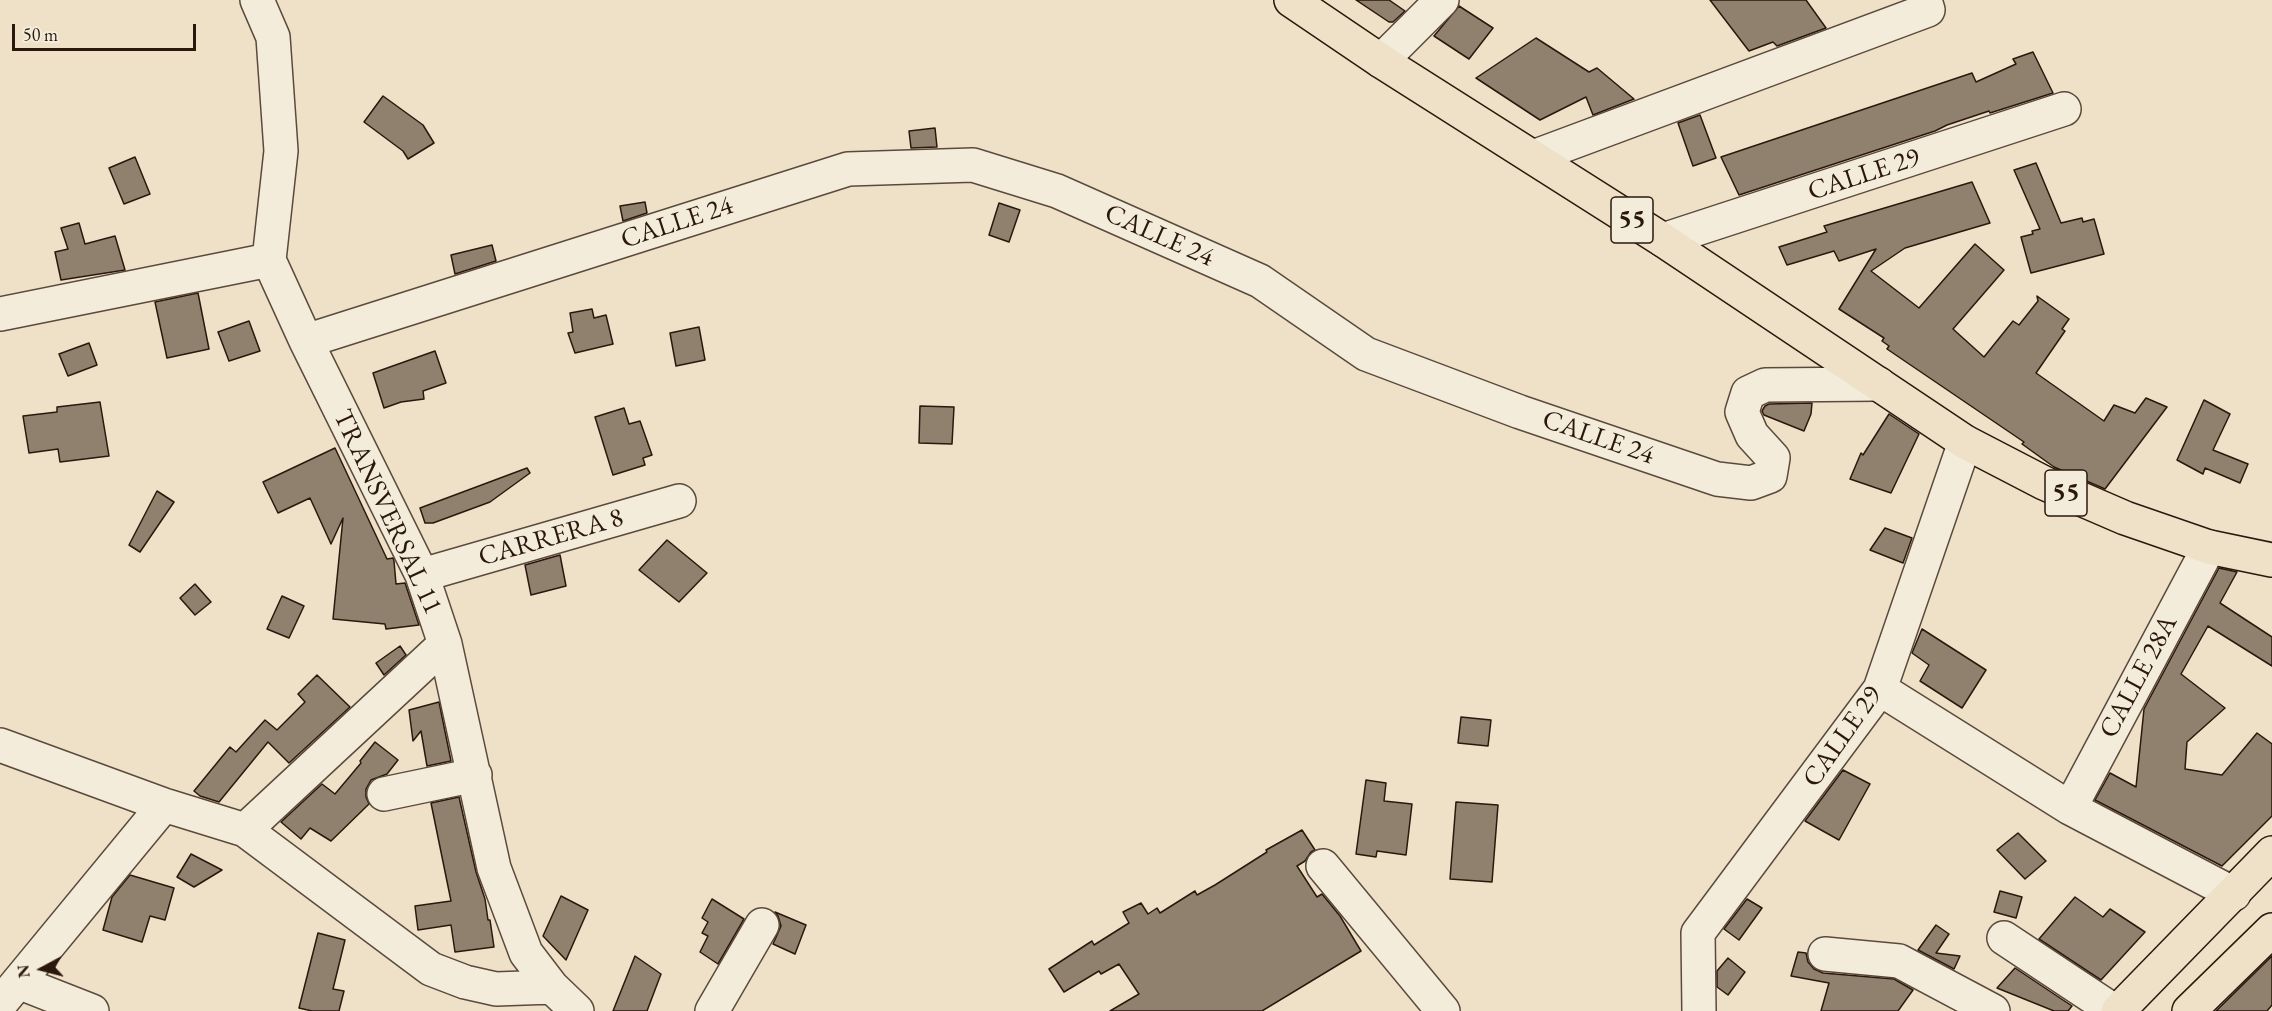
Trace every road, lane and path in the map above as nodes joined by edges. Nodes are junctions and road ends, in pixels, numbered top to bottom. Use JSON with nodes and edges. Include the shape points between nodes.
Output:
{"nodes":[{"id":1,"x":257,"y":0,"type":"edge"},
{"id":2,"x":1291,"y":0,"type":"edge"},
{"id":3,"x":1442,"y":0,"type":"edge"},
{"id":4,"x":1925,"y":0,"type":"edge"},
{"id":5,"x":1382,"y":61,"type":"junction"},
{"id":6,"x":2064,"y":109,"type":"dead end"},
{"id":7,"x":1533,"y":157,"type":"junction"},
{"id":8,"x":1663,"y":240,"type":"junction"},
{"id":9,"x":269,"y":261,"type":"junction"},
{"id":10,"x":0,"y":314,"type":"edge"},
{"id":11,"x":306,"y":341,"type":"junction"},
{"id":12,"x":1879,"y":384,"type":"junction"},
{"id":13,"x":1965,"y":442,"type":"junction"},
{"id":14,"x":679,"y":501,"type":"dead end"},
{"id":15,"x":2209,"y":547,"type":"junction"},
{"id":16,"x":2272,"y":561,"type":"edge"},
{"id":17,"x":422,"y":575,"type":"junction"},
{"id":18,"x":445,"y":644,"type":"junction"},
{"id":19,"x":1880,"y":689,"type":"junction"},
{"id":20,"x":0,"y":745,"type":"edge"},
{"id":21,"x":475,"y":775,"type":"junction"},
{"id":22,"x":384,"y":794,"type":"dead end"},
{"id":23,"x":164,"y":805,"type":"junction"},
{"id":24,"x":2070,"y":808,"type":"junction"},
{"id":25,"x":245,"y":830,"type":"junction"},
{"id":26,"x":2272,"y":853,"type":"edge"},
{"id":27,"x":1323,"y":866,"type":"dead end"},
{"id":28,"x":2234,"y":894,"type":"junction"},
{"id":29,"x":762,"y":925,"type":"dead end"},
{"id":30,"x":2272,"y":930,"type":"edge"},
{"id":31,"x":2004,"y":938,"type":"dead end"},
{"id":32,"x":1825,"y":954,"type":"dead end"},
{"id":33,"x":552,"y":987,"type":"junction"},
{"id":34,"x":9,"y":993,"type":"edge"},
{"id":35,"x":489,"y":1000,"type":"edge"},
{"id":36,"x":92,"y":1011,"type":"edge"},
{"id":37,"x":577,"y":1011,"type":"edge"},
{"id":38,"x":712,"y":1011,"type":"edge"},
{"id":39,"x":1443,"y":1011,"type":"edge"},
{"id":40,"x":1699,"y":1011,"type":"edge"},
{"id":41,"x":1993,"y":1011,"type":"edge"},
{"id":42,"x":2116,"y":1011,"type":"edge"},
{"id":43,"x":2189,"y":1011,"type":"edge"}],
"edges":[{"from":1,"to":9,"type":"street","via":[[273,37],[281,151]]},
{"from":2,"to":5,"type":"main road","number":"55"},
{"from":3,"to":5,"type":"street"},
{"from":4,"to":7,"type":"street","via":[[1928,10]]},
{"from":5,"to":7,"type":"main road","number":"55"},
{"from":6,"to":8,"type":"street","name":"CALLE 29"},
{"from":7,"to":8,"type":"main road","number":"55"},
{"from":8,"to":12,"type":"main road","number":"55"},
{"from":9,"to":10,"type":"street"},
{"from":9,"to":11,"type":"street","name":"TRANSVERSAL 11"},
{"from":11,"to":12,"type":"street","name":"CALLE 24","via":[[848,169],[973,165],[1057,191],[1260,281],[1366,354],[1717,479],[1751,483],[1770,476],[1773,458],[1752,435],[1742,412],[1748,393],[1765,385]]},
{"from":11,"to":17,"type":"street","name":"TRANSVERSAL 11"},
{"from":12,"to":13,"type":"main road","number":"55"},
{"from":13,"to":15,"type":"main road","number":"55","via":[[2044,483],[2125,518]]},
{"from":13,"to":19,"type":"street","name":"CALLE 29"},
{"from":14,"to":17,"type":"street","name":"CARRERA 8"},
{"from":15,"to":16,"type":"main road","number":"55"},
{"from":15,"to":24,"type":"street","name":"CALLE 28A"},
{"from":17,"to":18,"type":"street","name":"TRANSVERSAL 11"},
{"from":18,"to":21,"type":"street","name":"TRANSVERSAL 11"},
{"from":18,"to":25,"type":"street"},
{"from":19,"to":24,"type":"street"},
{"from":19,"to":40,"type":"street","name":"CALLE 29","via":[[1698,933]]},
{"from":20,"to":23,"type":"street"},
{"from":21,"to":22,"type":"street"},
{"from":21,"to":33,"type":"street","name":"TRANSVERSAL 11","via":[[494,868],[526,953]]},
{"from":23,"to":25,"type":"street"},
{"from":23,"to":34,"type":"street"},
{"from":24,"to":28,"type":"street"},
{"from":25,"to":35,"type":"street","via":[[431,969],[465,982]]},
{"from":26,"to":28,"type":"main road"},
{"from":27,"to":39,"type":"street"},
{"from":28,"to":42,"type":"main road"},
{"from":29,"to":38,"type":"street"},
{"from":30,"to":43,"type":"main road"},
{"from":31,"to":42,"type":"street"},
{"from":32,"to":41,"type":"street","via":[[1899,961]]},
{"from":33,"to":35,"type":"street"},
{"from":33,"to":37,"type":"street","name":"TRANSVERSAL 11"},
{"from":34,"to":36,"type":"street"}]}
